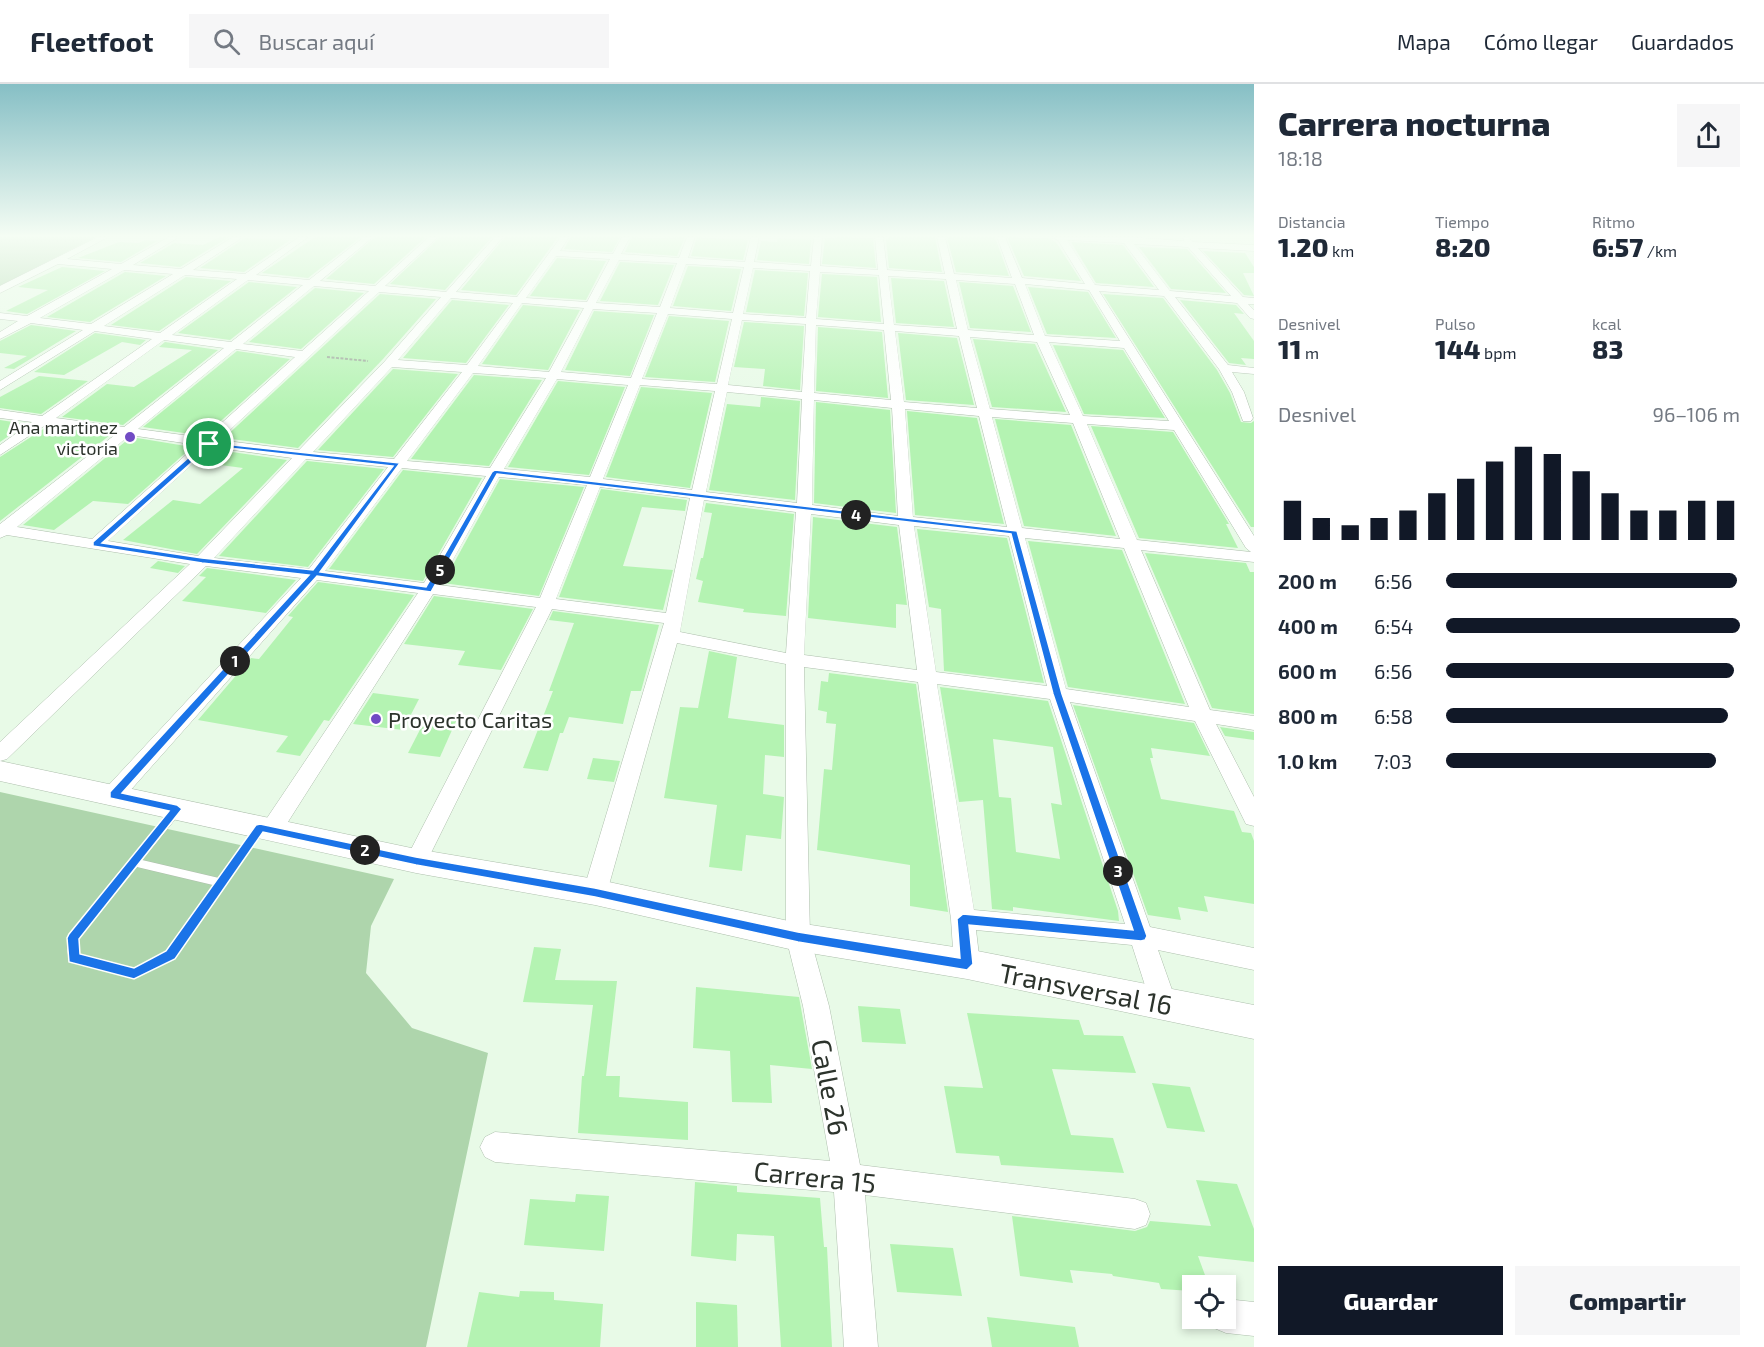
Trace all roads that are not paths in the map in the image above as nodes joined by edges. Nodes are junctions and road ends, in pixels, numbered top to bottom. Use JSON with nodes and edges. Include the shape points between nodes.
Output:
{"nodes":[{"id":1,"x":69,"y":296,"type":"edge"},
{"id":2,"x":145,"y":296,"type":"edge"},
{"id":3,"x":221,"y":296,"type":"edge"},
{"id":4,"x":296,"y":296,"type":"edge"},
{"id":5,"x":369,"y":296,"type":"edge"},
{"id":6,"x":450,"y":296,"type":"joint"},
{"id":7,"x":521,"y":296,"type":"edge"},
{"id":8,"x":594,"y":296,"type":"edge"},
{"id":9,"x":669,"y":296,"type":"edge"},
{"id":10,"x":742,"y":296,"type":"edge"},
{"id":11,"x":813,"y":296,"type":"edge"},
{"id":12,"x":886,"y":296,"type":"edge"},
{"id":13,"x":955,"y":296,"type":"edge"},
{"id":14,"x":1025,"y":296,"type":"edge"},
{"id":15,"x":1098,"y":296,"type":"edge"},
{"id":16,"x":1168,"y":296,"type":"edge"},
{"id":17,"x":1202,"y":296,"type":"edge"},
{"id":18,"x":1237,"y":296,"type":"edge"},
{"id":19,"x":518,"y":300,"type":"junction"},
{"id":20,"x":1241,"y":300,"type":"junction"},
{"id":21,"x":1254,"y":301,"type":"edge"},
{"id":22,"x":589,"y":305,"type":"junction"},
{"id":23,"x":664,"y":310,"type":"junction"},
{"id":24,"x":738,"y":315,"type":"junction"},
{"id":25,"x":0,"y":316,"type":"edge"},
{"id":26,"x":1254,"y":316,"type":"edge"},
{"id":27,"x":27,"y":320,"type":"junction"},
{"id":28,"x":811,"y":320,"type":"junction"},
{"id":29,"x":889,"y":327,"type":"junction"},
{"id":30,"x":91,"y":329,"type":"junction"},
{"id":31,"x":963,"y":332,"type":"junction"},
{"id":32,"x":0,"y":336,"type":"edge"},
{"id":33,"x":163,"y":338,"type":"junction"},
{"id":34,"x":1041,"y":338,"type":"junction"},
{"id":35,"x":1128,"y":345,"type":"junction"},
{"id":36,"x":232,"y":347,"type":"junction"},
{"id":37,"x":304,"y":355,"type":"junction"},
{"id":38,"x":389,"y":363,"type":"junction"},
{"id":39,"x":1224,"y":368,"type":"junction"},
{"id":40,"x":470,"y":369,"type":"junction"},
{"id":41,"x":1254,"y":371,"type":"edge"},
{"id":42,"x":554,"y":374,"type":"junction"},
{"id":43,"x":634,"y":381,"type":"junction"},
{"id":44,"x":0,"y":386,"type":"edge"},
{"id":45,"x":721,"y":388,"type":"junction"},
{"id":46,"x":809,"y":395,"type":"junction"},
{"id":47,"x":898,"y":404,"type":"junction"},
{"id":48,"x":986,"y":413,"type":"junction"},
{"id":49,"x":0,"y":414,"type":"edge"},
{"id":50,"x":1246,"y":418,"type":"dead end"},
{"id":51,"x":1079,"y":421,"type":"junction"},
{"id":52,"x":42,"y":422,"type":"junction"},
{"id":53,"x":1179,"y":426,"type":"junction"},
{"id":54,"x":126,"y":432,"type":"junction"},
{"id":55,"x":209,"y":444,"type":"junction"},
{"id":56,"x":0,"y":451,"type":"edge"},
{"id":57,"x":303,"y":454,"type":"junction"},
{"id":58,"x":398,"y":465,"type":"junction"},
{"id":59,"x":495,"y":472,"type":"junction"},
{"id":60,"x":595,"y":482,"type":"junction"},
{"id":61,"x":698,"y":495,"type":"junction"},
{"id":62,"x":804,"y":509,"type":"junction"},
{"id":63,"x":906,"y":521,"type":"junction"},
{"id":64,"x":2,"y":531,"type":"edge"},
{"id":65,"x":1015,"y":532,"type":"junction"},
{"id":66,"x":96,"y":544,"type":"junction"},
{"id":67,"x":1130,"y":545,"type":"junction"},
{"id":68,"x":1254,"y":548,"type":"edge"},
{"id":69,"x":1254,"y":557,"type":"edge"},
{"id":70,"x":202,"y":561,"type":"junction"},
{"id":71,"x":315,"y":573,"type":"junction"},
{"id":72,"x":428,"y":590,"type":"junction"},
{"id":73,"x":547,"y":602,"type":"junction"},
{"id":74,"x":672,"y":628,"type":"junction"},
{"id":75,"x":795,"y":660,"type":"junction"},
{"id":76,"x":927,"y":677,"type":"junction"},
{"id":77,"x":1058,"y":694,"type":"junction"},
{"id":78,"x":1202,"y":715,"type":"junction"},
{"id":79,"x":1254,"y":723,"type":"edge"},
{"id":80,"x":0,"y":754,"type":"edge"},
{"id":81,"x":0,"y":771,"type":"edge"},
{"id":82,"x":113,"y":795,"type":"junction"},
{"id":83,"x":177,"y":809,"type":"junction"},
{"id":84,"x":1254,"y":818,"type":"edge"},
{"id":85,"x":266,"y":829,"type":"junction"},
{"id":86,"x":416,"y":861,"type":"junction"},
{"id":87,"x":135,"y":862,"type":"junction"},
{"id":88,"x":221,"y":883,"type":"junction"},
{"id":89,"x":595,"y":892,"type":"junction"},
{"id":90,"x":963,"y":919,"type":"junction"},
{"id":91,"x":1141,"y":936,"type":"junction"},
{"id":92,"x":798,"y":937,"type":"junction"},
{"id":93,"x":1254,"y":959,"type":"edge"},
{"id":94,"x":967,"y":964,"type":"junction"},
{"id":95,"x":1164,"y":1004,"type":"junction"},
{"id":96,"x":1254,"y":1022,"type":"edge"},
{"id":97,"x":495,"y":1147,"type":"dead end"},
{"id":98,"x":848,"y":1178,"type":"junction"},
{"id":99,"x":1135,"y":1214,"type":"dead end"},
{"id":100,"x":1236,"y":1317,"type":"edge"},
{"id":101,"x":1254,"y":1319,"type":"edge"},
{"id":102,"x":861,"y":1347,"type":"edge"}],
"edges":[{"from":1,"to":27,"type":"street"},
{"from":2,"to":30,"type":"street"},
{"from":3,"to":33,"type":"street"},
{"from":4,"to":36,"type":"street"},
{"from":5,"to":37,"type":"street"},
{"from":6,"to":19,"type":"street"},
{"from":6,"to":38,"type":"street"},
{"from":7,"to":19,"type":"street"},
{"from":8,"to":22,"type":"street"},
{"from":9,"to":23,"type":"street"},
{"from":10,"to":24,"type":"street"},
{"from":11,"to":28,"type":"street","name":"Calle 26"},
{"from":12,"to":29,"type":"street"},
{"from":13,"to":31,"type":"street"},
{"from":14,"to":34,"type":"street"},
{"from":15,"to":35,"type":"street"},
{"from":16,"to":39,"type":"street"},
{"from":17,"to":20,"type":"street"},
{"from":18,"to":20,"type":"street"},
{"from":19,"to":22,"type":"street"},
{"from":19,"to":40,"type":"street"},
{"from":20,"to":21,"type":"street"},
{"from":20,"to":26,"type":"street"},
{"from":22,"to":23,"type":"street"},
{"from":22,"to":42,"type":"street"},
{"from":23,"to":24,"type":"street"},
{"from":23,"to":43,"type":"street"},
{"from":24,"to":28,"type":"street"},
{"from":24,"to":45,"type":"street"},
{"from":25,"to":27,"type":"street"},
{"from":27,"to":30,"type":"street"},
{"from":27,"to":32,"type":"street"},
{"from":28,"to":29,"type":"street"},
{"from":28,"to":46,"type":"street","name":"Calle 26"},
{"from":29,"to":31,"type":"street"},
{"from":29,"to":47,"type":"street"},
{"from":30,"to":33,"type":"street"},
{"from":30,"to":44,"type":"street"},
{"from":31,"to":34,"type":"street"},
{"from":31,"to":48,"type":"street"},
{"from":33,"to":36,"type":"street"},
{"from":33,"to":52,"type":"street"},
{"from":34,"to":35,"type":"street"},
{"from":34,"to":51,"type":"street"},
{"from":35,"to":53,"type":"street"},
{"from":36,"to":37,"type":"street"},
{"from":36,"to":54,"type":"street"},
{"from":37,"to":55,"type":"street"},
{"from":38,"to":40,"type":"street"},
{"from":38,"to":57,"type":"street"},
{"from":39,"to":41,"type":"street"},
{"from":39,"to":50,"type":"street","via":[[1238,392]]},
{"from":40,"to":42,"type":"street"},
{"from":40,"to":58,"type":"street"},
{"from":42,"to":43,"type":"street"},
{"from":42,"to":59,"type":"street"},
{"from":43,"to":45,"type":"street"},
{"from":43,"to":60,"type":"street"},
{"from":45,"to":46,"type":"street"},
{"from":45,"to":61,"type":"street"},
{"from":46,"to":47,"type":"street"},
{"from":46,"to":62,"type":"street","name":"Calle 26"},
{"from":47,"to":48,"type":"street"},
{"from":47,"to":63,"type":"street"},
{"from":48,"to":51,"type":"street"},
{"from":48,"to":65,"type":"street"},
{"from":49,"to":52,"type":"street"},
{"from":51,"to":53,"type":"street"},
{"from":51,"to":67,"type":"street"},
{"from":52,"to":54,"type":"street"},
{"from":52,"to":56,"type":"street"},
{"from":53,"to":68,"type":"street"},
{"from":54,"to":55,"type":"street"},
{"from":54,"to":64,"type":"street"},
{"from":55,"to":57,"type":"street"},
{"from":55,"to":66,"type":"street"},
{"from":57,"to":58,"type":"street"},
{"from":57,"to":70,"type":"street"},
{"from":58,"to":59,"type":"street"},
{"from":58,"to":71,"type":"street"},
{"from":59,"to":60,"type":"street"},
{"from":59,"to":72,"type":"street"},
{"from":60,"to":61,"type":"street"},
{"from":60,"to":73,"type":"street"},
{"from":61,"to":62,"type":"street"},
{"from":61,"to":74,"type":"street"},
{"from":62,"to":63,"type":"street"},
{"from":62,"to":75,"type":"street","name":"Calle 26"},
{"from":63,"to":65,"type":"street"},
{"from":63,"to":76,"type":"street"},
{"from":64,"to":66,"type":"street"},
{"from":65,"to":67,"type":"street"},
{"from":65,"to":77,"type":"street"},
{"from":66,"to":70,"type":"street"},
{"from":67,"to":69,"type":"street"},
{"from":67,"to":78,"type":"street"},
{"from":70,"to":71,"type":"street"},
{"from":70,"to":80,"type":"street"},
{"from":71,"to":72,"type":"street"},
{"from":71,"to":82,"type":"street"},
{"from":72,"to":73,"type":"street"},
{"from":72,"to":85,"type":"street"},
{"from":73,"to":74,"type":"street"},
{"from":73,"to":86,"type":"street"},
{"from":74,"to":75,"type":"street"},
{"from":74,"to":89,"type":"street"},
{"from":75,"to":76,"type":"street"},
{"from":75,"to":92,"type":"street","name":"Calle 26"},
{"from":76,"to":77,"type":"street"},
{"from":76,"to":90,"type":"street"},
{"from":77,"to":78,"type":"street"},
{"from":77,"to":91,"type":"street"},
{"from":78,"to":79,"type":"street"},
{"from":78,"to":84,"type":"street"},
{"from":81,"to":82,"type":"main road","name":"Transversal 16"},
{"from":82,"to":83,"type":"main road","name":"Transversal 16"},
{"from":83,"to":85,"type":"main road","name":"Transversal 16"},
{"from":83,"to":87,"type":"lane"},
{"from":85,"to":86,"type":"main road","name":"Transversal 16"},
{"from":85,"to":88,"type":"lane"},
{"from":86,"to":89,"type":"main road","name":"Transversal 16"},
{"from":87,"to":88,"type":"lane"},
{"from":87,"to":88,"type":"lane","via":[[73,938],[74,958],[134,973],[170,955]]},
{"from":89,"to":92,"type":"main road","name":"Transversal 16"},
{"from":90,"to":91,"type":"street"},
{"from":90,"to":94,"type":"street"},
{"from":91,"to":93,"type":"street"},
{"from":91,"to":95,"type":"street"},
{"from":92,"to":94,"type":"main road","name":"Transversal 16"},
{"from":92,"to":98,"type":"street","name":"Calle 26","via":[[816,1005]]},
{"from":94,"to":95,"type":"main road","name":"Transversal 16"},
{"from":95,"to":96,"type":"main road","name":"Transversal 16"},
{"from":97,"to":98,"type":"street","name":"Carrera 15"},
{"from":98,"to":99,"type":"street","name":"Carrera 15"},
{"from":98,"to":102,"type":"street","name":"Calle 26"},
{"from":100,"to":101,"type":"street"}]}
